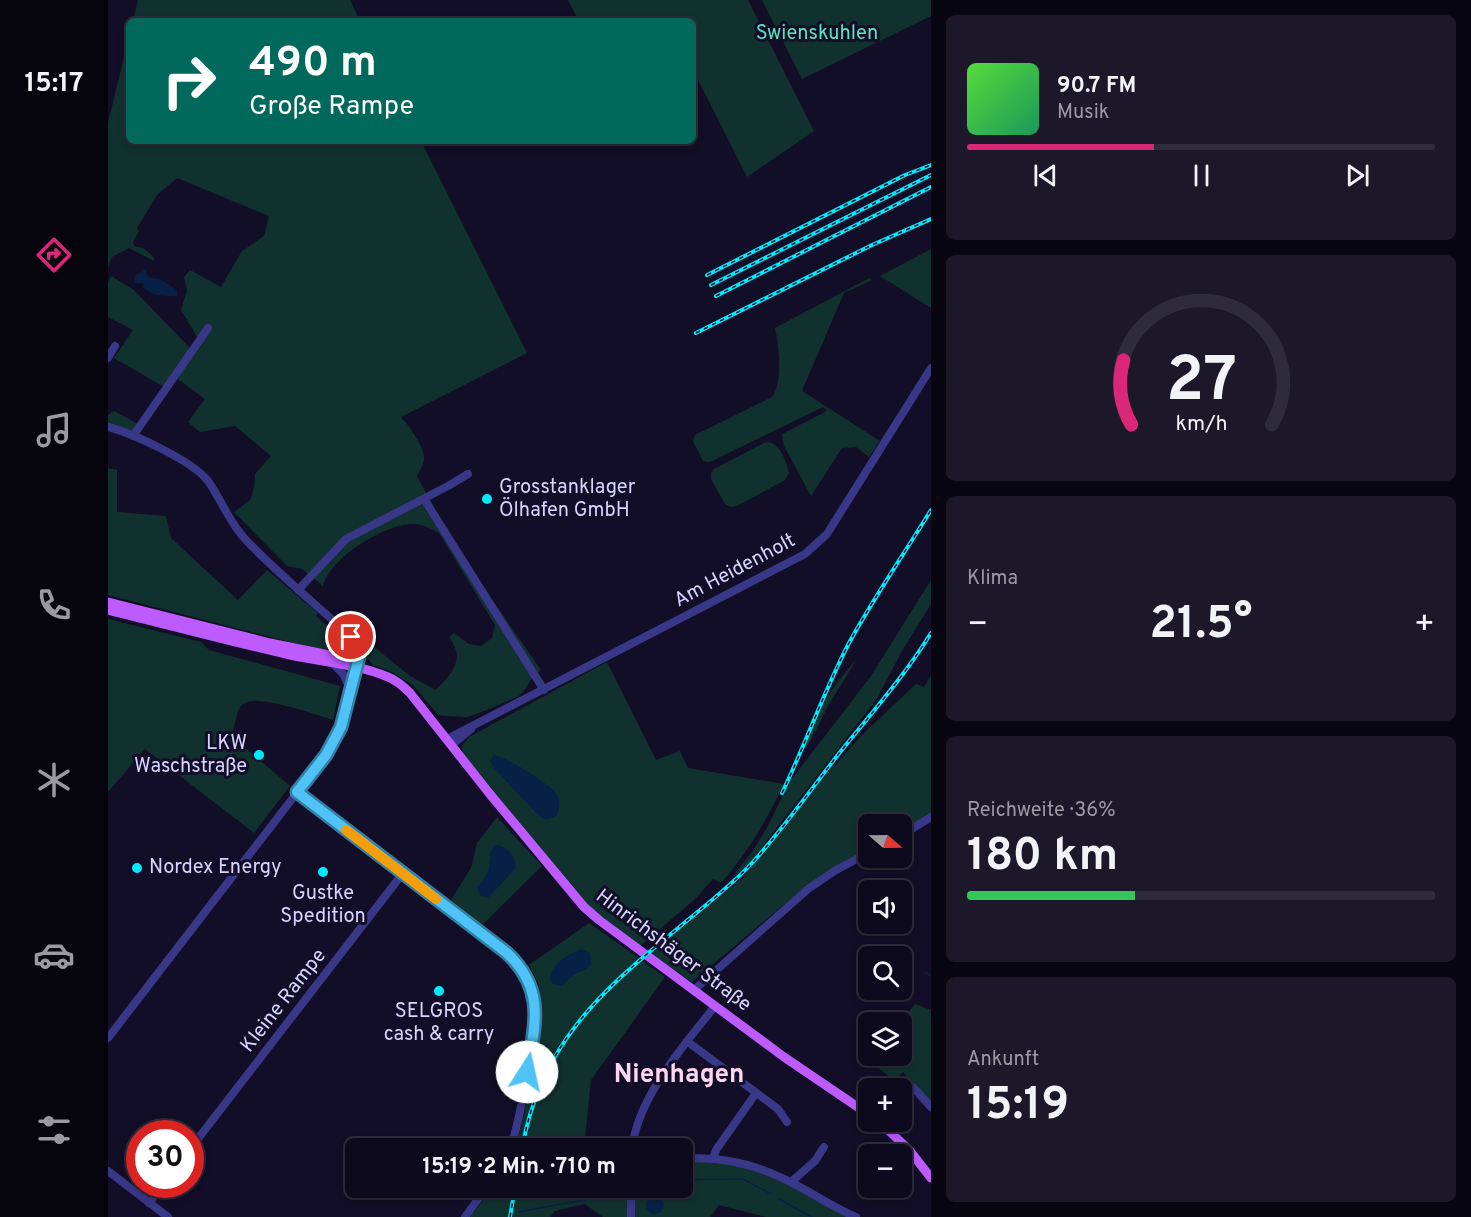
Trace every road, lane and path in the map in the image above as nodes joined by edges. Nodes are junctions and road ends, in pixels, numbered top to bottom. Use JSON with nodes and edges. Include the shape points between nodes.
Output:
{"nodes":[{"id":1,"x":208,"y":328,"type":"dead end"},
{"id":2,"x":115,"y":346,"type":"dead end"},
{"id":3,"x":108,"y":358,"type":"edge"},
{"id":4,"x":931,"y":368,"type":"edge"},
{"id":5,"x":108,"y":427,"type":"edge"},
{"id":6,"x":133,"y":436,"type":"junction"},
{"id":7,"x":469,"y":476,"type":"dead end"},
{"id":8,"x":424,"y":499,"type":"junction"},
{"id":9,"x":298,"y":590,"type":"junction"},
{"id":10,"x":108,"y":602,"type":"edge"},
{"id":11,"x":108,"y":610,"type":"edge"},
{"id":12,"x":351,"y":637,"type":"junction"},
{"id":13,"x":336,"y":661,"type":"junction"},
{"id":14,"x":357,"y":667,"type":"junction"},
{"id":15,"x":544,"y":690,"type":"junction"},
{"id":16,"x":351,"y":691,"type":"junction"},
{"id":17,"x":450,"y":742,"type":"junction"},
{"id":18,"x":297,"y":792,"type":"junction"},
{"id":19,"x":931,"y":817,"type":"edge"},
{"id":20,"x":912,"y":829,"type":"edge"},
{"id":21,"x":858,"y":858,"type":"edge"},
{"id":22,"x":403,"y":873,"type":"junction"},
{"id":23,"x":693,"y":990,"type":"junction"},
{"id":24,"x":715,"y":1006,"type":"junction"},
{"id":25,"x":108,"y":1038,"type":"edge"},
{"id":26,"x":688,"y":1042,"type":"junction"},
{"id":27,"x":912,"y":1087,"type":"edge"},
{"id":28,"x":756,"y":1093,"type":"junction"},
{"id":29,"x":858,"y":1107,"type":"edge"},
{"id":30,"x":931,"y":1107,"type":"edge"},
{"id":31,"x":787,"y":1122,"type":"dead end"},
{"id":32,"x":204,"y":1131,"type":"edge"},
{"id":33,"x":891,"y":1132,"type":"edge"},
{"id":34,"x":513,"y":1138,"type":"edge"},
{"id":35,"x":633,"y":1138,"type":"edge"},
{"id":36,"x":824,"y":1148,"type":"dead end"},
{"id":37,"x":693,"y":1159,"type":"edge"},
{"id":38,"x":713,"y":1159,"type":"junction"},
{"id":39,"x":108,"y":1171,"type":"edge"},
{"id":40,"x":929,"y":1172,"type":"edge"},
{"id":41,"x":791,"y":1182,"type":"junction"},
{"id":42,"x":153,"y":1198,"type":"edge"},
{"id":43,"x":479,"y":1198,"type":"edge"},
{"id":44,"x":631,"y":1198,"type":"edge"},
{"id":45,"x":149,"y":1203,"type":"junction"},
{"id":46,"x":168,"y":1217,"type":"edge"},
{"id":47,"x":465,"y":1217,"type":"edge"},
{"id":48,"x":631,"y":1217,"type":"edge"},
{"id":49,"x":855,"y":1217,"type":"edge"}],
"edges":[{"from":1,"to":6,"type":"street"},
{"from":2,"to":3,"type":"street"},
{"from":4,"to":15,"type":"street","name":"Am Heidenholt","via":[[816,546]]},
{"from":5,"to":6,"type":"street"},
{"from":6,"to":9,"type":"street","via":[[197,470],[244,538]]},
{"from":7,"to":8,"type":"street"},
{"from":8,"to":9,"type":"street","via":[[346,539]]},
{"from":8,"to":15,"type":"street"},
{"from":9,"to":12,"type":"street"},
{"from":10,"to":13,"type":"main road","name":"Hinrichshäger Straße"},
{"from":11,"to":13,"type":"main road","name":"Hinrichshäger Straße"},
{"from":12,"to":13,"type":"street","via":[[348,650]]},
{"from":12,"to":14,"type":"street","via":[[359,652]]},
{"from":13,"to":14,"type":"main road","name":"Hinrichshäger Straße"},
{"from":13,"to":16,"type":"street"},
{"from":14,"to":16,"type":"street"},
{"from":14,"to":17,"type":"main road","name":"Hinrichshäger Straße","via":[[387,676],[405,688]]},
{"from":15,"to":17,"type":"street","name":"Am Heidenholt","via":[[474,725]]},
{"from":16,"to":18,"type":"street","via":[[333,743]]},
{"from":17,"to":23,"type":"main road","name":"Hinrichshäger Straße","via":[[584,907]]},
{"from":18,"to":22,"type":"street"},
{"from":18,"to":25,"type":"street"},
{"from":19,"to":20,"type":"street"},
{"from":21,"to":23,"type":"street","via":[[808,889]]},
{"from":22,"to":32,"type":"street","name":"Kleine Rampe"},
{"from":22,"to":34,"type":"street","via":[[507,953],[520,966],[531,987],[536,1020]]},
{"from":23,"to":24,"type":"main road","name":"Hinrichshäger Straße"},
{"from":24,"to":26,"type":"street"},
{"from":24,"to":29,"type":"main road","name":"Hinrichshäger Straße"},
{"from":26,"to":28,"type":"street"},
{"from":26,"to":35,"type":"street","via":[[653,1089]]},
{"from":27,"to":30,"type":"street"},
{"from":28,"to":31,"type":"street","via":[[778,1109]]},
{"from":28,"to":38,"type":"street"},
{"from":33,"to":40,"type":"main road"},
{"from":36,"to":41,"type":"street"},
{"from":37,"to":38,"type":"street"},
{"from":38,"to":41,"type":"street","via":[[752,1166]]},
{"from":39,"to":45,"type":"street"},
{"from":41,"to":49,"type":"street"},
{"from":42,"to":45,"type":"street"},
{"from":43,"to":47,"type":"street"},
{"from":44,"to":48,"type":"street"},
{"from":45,"to":46,"type":"street"}]}
